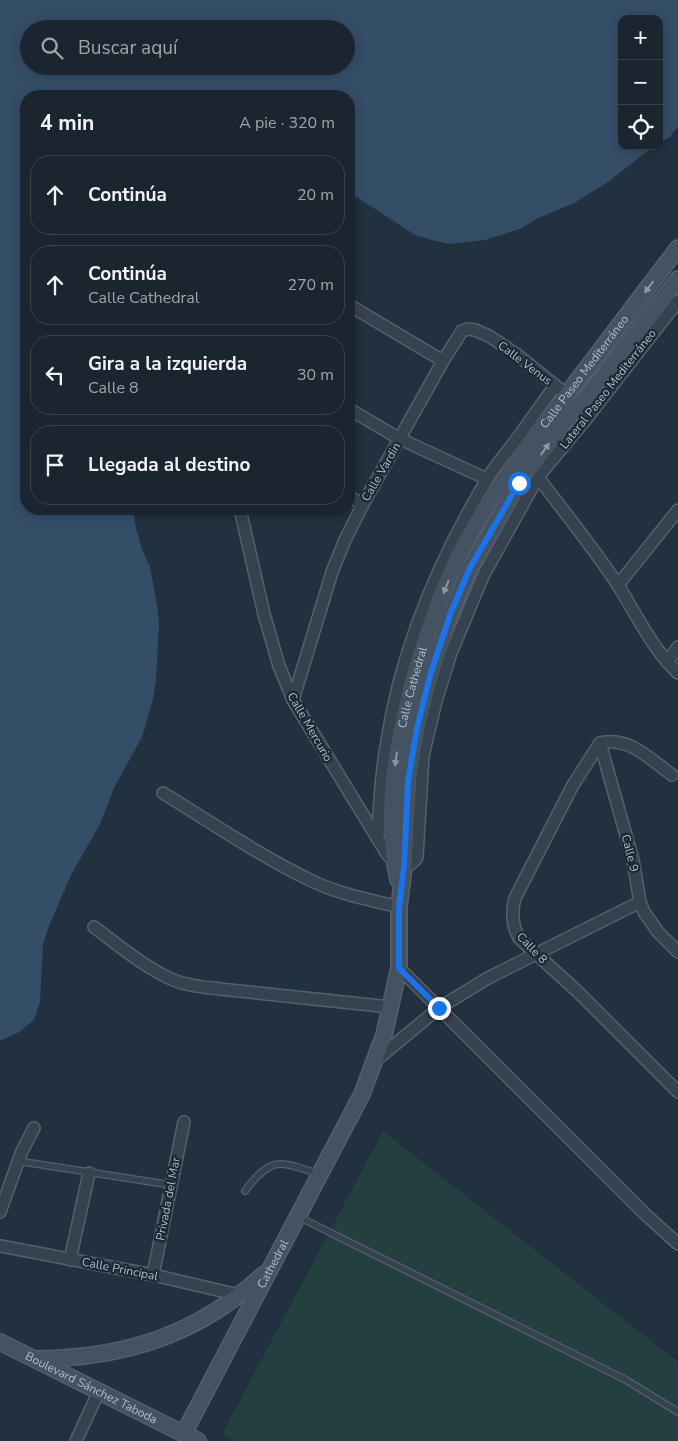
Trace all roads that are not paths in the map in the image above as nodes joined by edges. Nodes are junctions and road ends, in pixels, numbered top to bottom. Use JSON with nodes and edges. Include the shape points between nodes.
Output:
{"nodes":[{"id":1,"x":678,"y":248,"type":"edge"},
{"id":2,"x":678,"y":280,"type":"edge"},
{"id":3,"x":678,"y":300,"type":"edge"},
{"id":4,"x":355,"y":309,"type":"edge"},
{"id":5,"x":457,"y":337,"type":"joint"},
{"id":6,"x":443,"y":361,"type":"junction"},
{"id":7,"x":561,"y":390,"type":"junction"},
{"id":8,"x":355,"y":413,"type":"edge"},
{"id":9,"x":400,"y":439,"type":"junction"},
{"id":10,"x":520,"y":455,"type":"junction"},
{"id":11,"x":535,"y":472,"type":"junction"},
{"id":12,"x":487,"y":479,"type":"junction"},
{"id":13,"x":493,"y":497,"type":"joint"},
{"id":14,"x":355,"y":500,"type":"edge"},
{"id":15,"x":363,"y":504,"type":"junction"},
{"id":16,"x":678,"y":510,"type":"edge"},
{"id":17,"x":241,"y":515,"type":"edge"},
{"id":18,"x":498,"y":518,"type":"joint"},
{"id":19,"x":618,"y":585,"type":"junction"},
{"id":20,"x":678,"y":647,"type":"edge"},
{"id":21,"x":667,"y":662,"type":"junction"},
{"id":22,"x":678,"y":673,"type":"edge"},
{"id":23,"x":293,"y":700,"type":"junction"},
{"id":24,"x":600,"y":743,"type":"junction"},
{"id":25,"x":672,"y":775,"type":"dead end"},
{"id":26,"x":163,"y":793,"type":"dead end"},
{"id":27,"x":378,"y":839,"type":"junction"},
{"id":28,"x":399,"y":864,"type":"junction"},
{"id":29,"x":400,"y":900,"type":"junction"},
{"id":30,"x":640,"y":902,"type":"junction"},
{"id":31,"x":94,"y":927,"type":"dead end"},
{"id":32,"x":678,"y":952,"type":"edge"},
{"id":33,"x":535,"y":954,"type":"junction"},
{"id":34,"x":399,"y":968,"type":"junction"},
{"id":35,"x":390,"y":1007,"type":"junction"},
{"id":36,"x":439,"y":1008,"type":"junction"},
{"id":37,"x":375,"y":1061,"type":"junction"},
{"id":38,"x":678,"y":1092,"type":"edge"},
{"id":39,"x":362,"y":1094,"type":"joint"},
{"id":40,"x":184,"y":1122,"type":"dead end"},
{"id":41,"x":34,"y":1128,"type":"dead end"},
{"id":42,"x":18,"y":1161,"type":"junction"},
{"id":43,"x":89,"y":1172,"type":"junction"},
{"id":44,"x":320,"y":1174,"type":"junction"},
{"id":45,"x":171,"y":1185,"type":"junction"},
{"id":46,"x":245,"y":1190,"type":"dead end"},
{"id":47,"x":0,"y":1212,"type":"edge"},
{"id":48,"x":298,"y":1216,"type":"junction"},
{"id":49,"x":678,"y":1244,"type":"edge"},
{"id":50,"x":0,"y":1246,"type":"edge"},
{"id":51,"x":70,"y":1260,"type":"junction"},
{"id":52,"x":271,"y":1267,"type":"junction"},
{"id":53,"x":153,"y":1275,"type":"junction"},
{"id":54,"x":238,"y":1295,"type":"junction"},
{"id":55,"x":0,"y":1342,"type":"edge"},
{"id":56,"x":36,"y":1359,"type":"junction"},
{"id":57,"x":99,"y":1391,"type":"junction"},
{"id":58,"x":678,"y":1412,"type":"edge"},
{"id":59,"x":184,"y":1433,"type":"junction"},
{"id":60,"x":76,"y":1441,"type":"edge"},
{"id":61,"x":198,"y":1441,"type":"edge"}],
"edges":[{"from":1,"to":7,"type":"street","name":"Calle Paseo Mediterráneo","one_way":true},
{"from":11,"to":2,"type":"street","name":"Calle Paseo Mediterráneo","one_way":true,"via":[[563,424]]},
{"from":3,"to":11,"type":"street","name":"Lateral Paseo Mediterráneo","via":[[590,414]]},
{"from":4,"to":6,"type":"street"},
{"from":5,"to":6,"type":"street","name":"Calle Vardin"},
{"from":5,"to":7,"type":"street","name":"Calle Venus","via":[[468,329],[489,336]]},
{"from":6,"to":9,"type":"street","name":"Calle Vardin"},
{"from":7,"to":10,"type":"street","name":"Calle Paseo Mediterráneo"},
{"from":7,"to":12,"type":"street"},
{"from":8,"to":9,"type":"street"},
{"from":9,"to":12,"type":"street"},
{"from":9,"to":15,"type":"street","name":"Calle Vardin"},
{"from":10,"to":11,"type":"street"},
{"from":10,"to":13,"type":"street","name":"Calle Paseo Mediterráneo"},
{"from":11,"to":18,"type":"street","name":"Calle Paseo Mediterráneo","via":[[519,483]]},
{"from":11,"to":19,"type":"street"},
{"from":11,"to":28,"type":"street","name":"Lateral Paseo Mediterráneo","via":[[483,576],[451,653],[423,756],[417,857],[413,863]]},
{"from":12,"to":27,"type":"street","via":[[459,530],[411,644],[387,740],[379,798]]},
{"from":13,"to":28,"type":"street","name":"Calle Cathedral","one_way":true,"via":[[454,566],[418,663],[393,779]]},
{"from":14,"to":15,"type":"street"},
{"from":15,"to":23,"type":"street","name":"Calle Vardin","via":[[332,572]]},
{"from":16,"to":19,"type":"street"},
{"from":17,"to":23,"type":"street","name":"Calle Mercurio","via":[[264,614]]},
{"from":18,"to":28,"type":"street","name":"Calle Cathedral","via":[[466,577],[431,672],[408,781]]},
{"from":19,"to":21,"type":"street"},
{"from":20,"to":21,"type":"street"},
{"from":21,"to":22,"type":"street"},
{"from":23,"to":27,"type":"street","name":"Calle Mercurio"},
{"from":24,"to":25,"type":"street","via":[[609,741],[629,745]]},
{"from":24,"to":30,"type":"street","name":"Calle 9","via":[[633,860]]},
{"from":24,"to":33,"type":"street","name":"Calle 8","via":[[573,785],[515,898],[512,909],[514,929]]},
{"from":26,"to":29,"type":"street","via":[[312,881],[334,890]]},
{"from":27,"to":28,"type":"street","name":"Calle Mercurio"},
{"from":28,"to":29,"type":"street","name":"Calle Cathedral"},
{"from":29,"to":34,"type":"street","name":"Calle Cathedral"},
{"from":30,"to":32,"type":"street","name":"Calle 9","via":[[658,932]]},
{"from":30,"to":33,"type":"street"},
{"from":31,"to":35,"type":"street","via":[[151,968],[186,984]]},
{"from":33,"to":36,"type":"street"},
{"from":33,"to":38,"type":"street","name":"Calle 8","via":[[578,992]]},
{"from":34,"to":35,"type":"street","name":"Calle Cathedral"},
{"from":34,"to":36,"type":"street"},
{"from":35,"to":37,"type":"street","name":"Calle Cathedral"},
{"from":36,"to":37,"type":"street"},
{"from":36,"to":49,"type":"street"},
{"from":37,"to":39,"type":"street","name":"Calle Cathedral"},
{"from":39,"to":44,"type":"street","name":"Cathedral"},
{"from":40,"to":45,"type":"street","name":"Privada del Mar"},
{"from":41,"to":42,"type":"street"},
{"from":42,"to":43,"type":"lane"},
{"from":42,"to":47,"type":"street"},
{"from":43,"to":45,"type":"lane"},
{"from":43,"to":51,"type":"street"},
{"from":44,"to":46,"type":"lane","via":[[273,1164],[265,1167]]},
{"from":44,"to":48,"type":"street","name":"Cathedral"},
{"from":45,"to":53,"type":"street","name":"Privada del Mar"},
{"from":48,"to":52,"type":"street","name":"Cathedral"},
{"from":48,"to":58,"type":"lane","via":[[626,1380]]},
{"from":50,"to":51,"type":"street","name":"Calle Principal"},
{"from":51,"to":53,"type":"street","name":"Calle Principal"},
{"from":52,"to":54,"type":"street"},
{"from":52,"to":59,"type":"street","name":"Cathedral"},
{"from":53,"to":54,"type":"street","name":"Calle Principal"},
{"from":54,"to":56,"type":"street","via":[[212,1314],[163,1339],[70,1359]]},
{"from":55,"to":56,"type":"street","name":"Boulevard Sánchez Taboda"},
{"from":56,"to":57,"type":"street","name":"Boulevard Sánchez Taboda"},
{"from":57,"to":59,"type":"street","name":"Boulevard Sánchez Taboda"},
{"from":57,"to":60,"type":"street"},
{"from":59,"to":61,"type":"street","name":"Boulevard Sánchez Taboda"}]}
